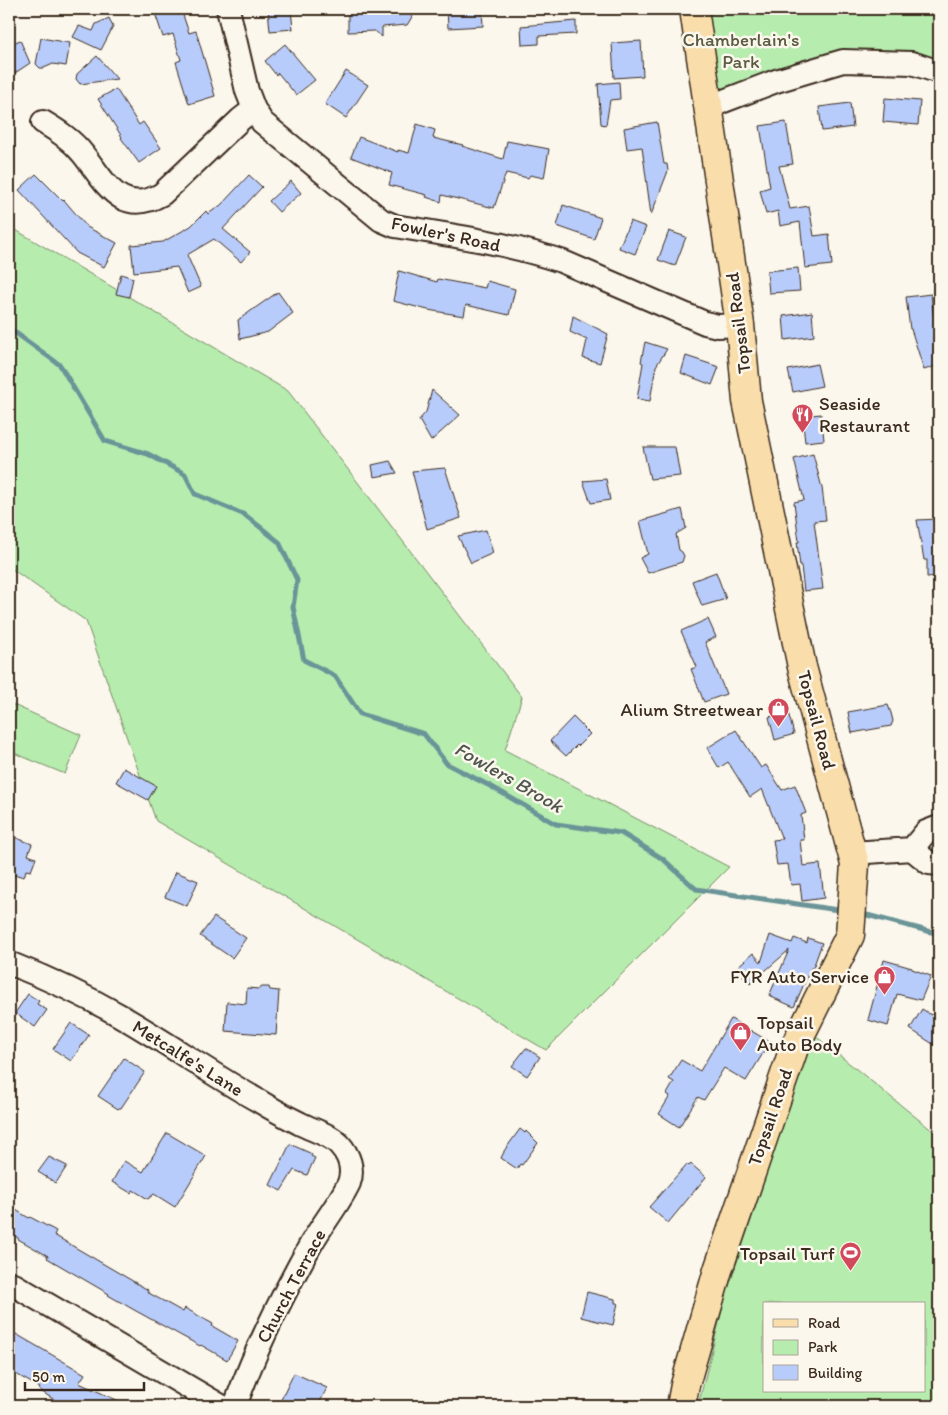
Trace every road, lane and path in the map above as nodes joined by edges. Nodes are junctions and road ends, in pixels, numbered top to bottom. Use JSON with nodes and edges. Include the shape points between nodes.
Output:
{"nodes":[{"id":1,"x":228,"y":9,"type":"edge"},
{"id":2,"x":694,"y":9,"type":"edge"},
{"id":3,"x":939,"y":72,"type":"edge"},
{"id":4,"x":708,"y":107,"type":"junction"},
{"id":5,"x":254,"y":110,"type":"junction"},
{"id":6,"x":43,"y":122,"type":"dead end"},
{"id":7,"x":740,"y":325,"type":"junction"},
{"id":8,"x":939,"y":827,"type":"edge"},
{"id":9,"x":912,"y":848,"type":"junction"},
{"id":10,"x":852,"y":853,"type":"junction"},
{"id":11,"x":939,"y":864,"type":"edge"},
{"id":12,"x":9,"y":963,"type":"edge"},
{"id":13,"x":351,"y":1170,"type":"joint"},
{"id":14,"x":9,"y":1282,"type":"edge"},
{"id":15,"x":221,"y":1406,"type":"edge"},
{"id":16,"x":235,"y":1406,"type":"edge"},
{"id":17,"x":681,"y":1406,"type":"edge"}],
"edges":[{"from":1,"to":5,"type":"street","name":"Fowler's Road"},
{"from":2,"to":4,"type":"main road","name":"Topsail Road"},
{"from":3,"to":4,"type":"street","via":[[912,63],[844,61],[776,81]]},
{"from":4,"to":7,"type":"main road","name":"Topsail Road"},
{"from":5,"to":6,"type":"street","via":[[162,194],[141,202],[116,195],[83,153]]},
{"from":5,"to":7,"type":"street","name":"Fowler's Road","via":[[271,131],[386,223],[494,242],[538,254],[705,323]]},
{"from":7,"to":10,"type":"main road","name":"Topsail Road","via":[[747,401],[802,667]]},
{"from":8,"to":9,"type":"street","via":[[926,832]]},
{"from":9,"to":10,"type":"street"},
{"from":9,"to":11,"type":"street","via":[[928,863]]},
{"from":10,"to":17,"type":"main road","name":"Topsail Road","via":[[855,864],[850,935],[794,1048],[718,1270]]},
{"from":12,"to":13,"type":"street","name":"Metcalfe's Lane","via":[[103,1006],[252,1098],[334,1140],[344,1151]]},
{"from":13,"to":16,"type":"street","name":"Church Terrace","via":[[346,1190],[318,1232],[261,1341]]},
{"from":14,"to":15,"type":"street"}]}
